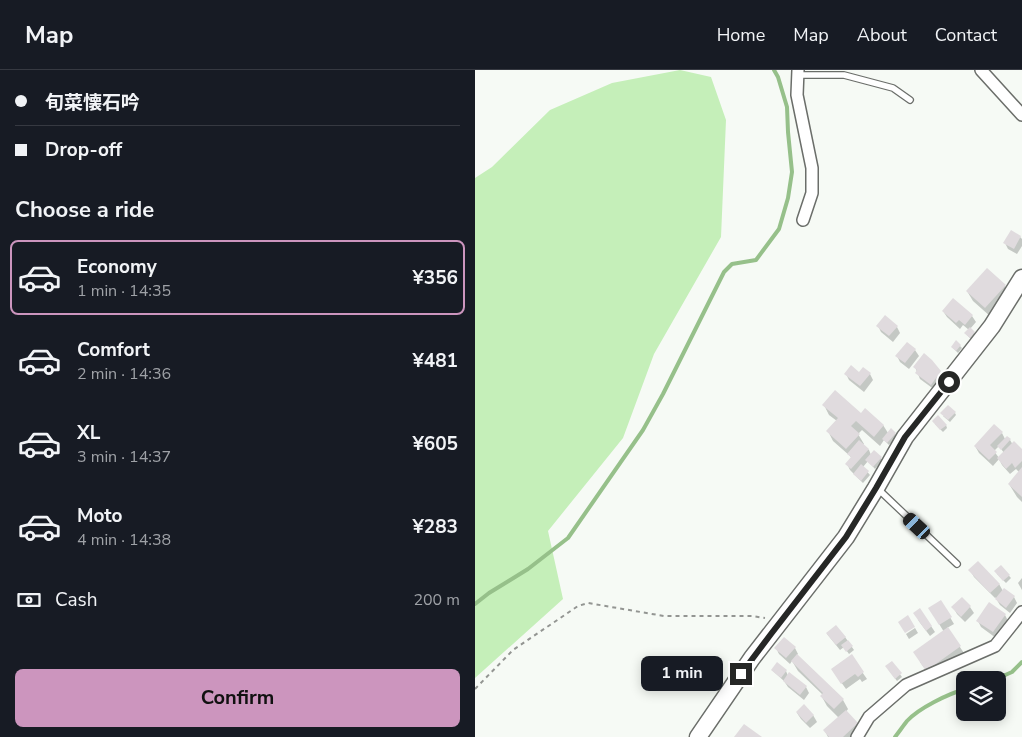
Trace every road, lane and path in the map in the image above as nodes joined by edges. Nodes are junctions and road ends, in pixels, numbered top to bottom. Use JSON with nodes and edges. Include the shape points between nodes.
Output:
{"nodes":[{"id":1,"x":981,"y":70,"type":"edge"},
{"id":2,"x":798,"y":73,"type":"edge"},
{"id":3,"x":910,"y":100,"type":"dead end"},
{"id":4,"x":1022,"y":115,"type":"edge"},
{"id":5,"x":803,"y":220,"type":"dead end"},
{"id":6,"x":1022,"y":278,"type":"edge"},
{"id":7,"x":876,"y":488,"type":"junction"},
{"id":8,"x":957,"y":564,"type":"dead end"},
{"id":9,"x":1022,"y":612,"type":"edge"},
{"id":10,"x":780,"y":622,"type":"junction"},
{"id":11,"x":475,"y":689,"type":"edge"},
{"id":12,"x":698,"y":737,"type":"edge"},
{"id":13,"x":857,"y":737,"type":"edge"}],
"edges":[{"from":1,"to":4,"type":"street"},
{"from":2,"to":3,"type":"lane","via":[[844,75],[893,88]]},
{"from":2,"to":5,"type":"street","via":[[797,95],[812,168],[812,193]]},
{"from":6,"to":7,"type":"street","via":[[992,326],[905,437]]},
{"from":7,"to":8,"type":"lane"},
{"from":7,"to":10,"type":"street","via":[[846,537]]},
{"from":9,"to":13,"type":"street","via":[[995,646],[906,685],[869,717]]},
{"from":10,"to":11,"type":"path","via":[[752,616],[664,616],[588,603],[578,606],[513,650]]},
{"from":10,"to":12,"type":"street"}]}
